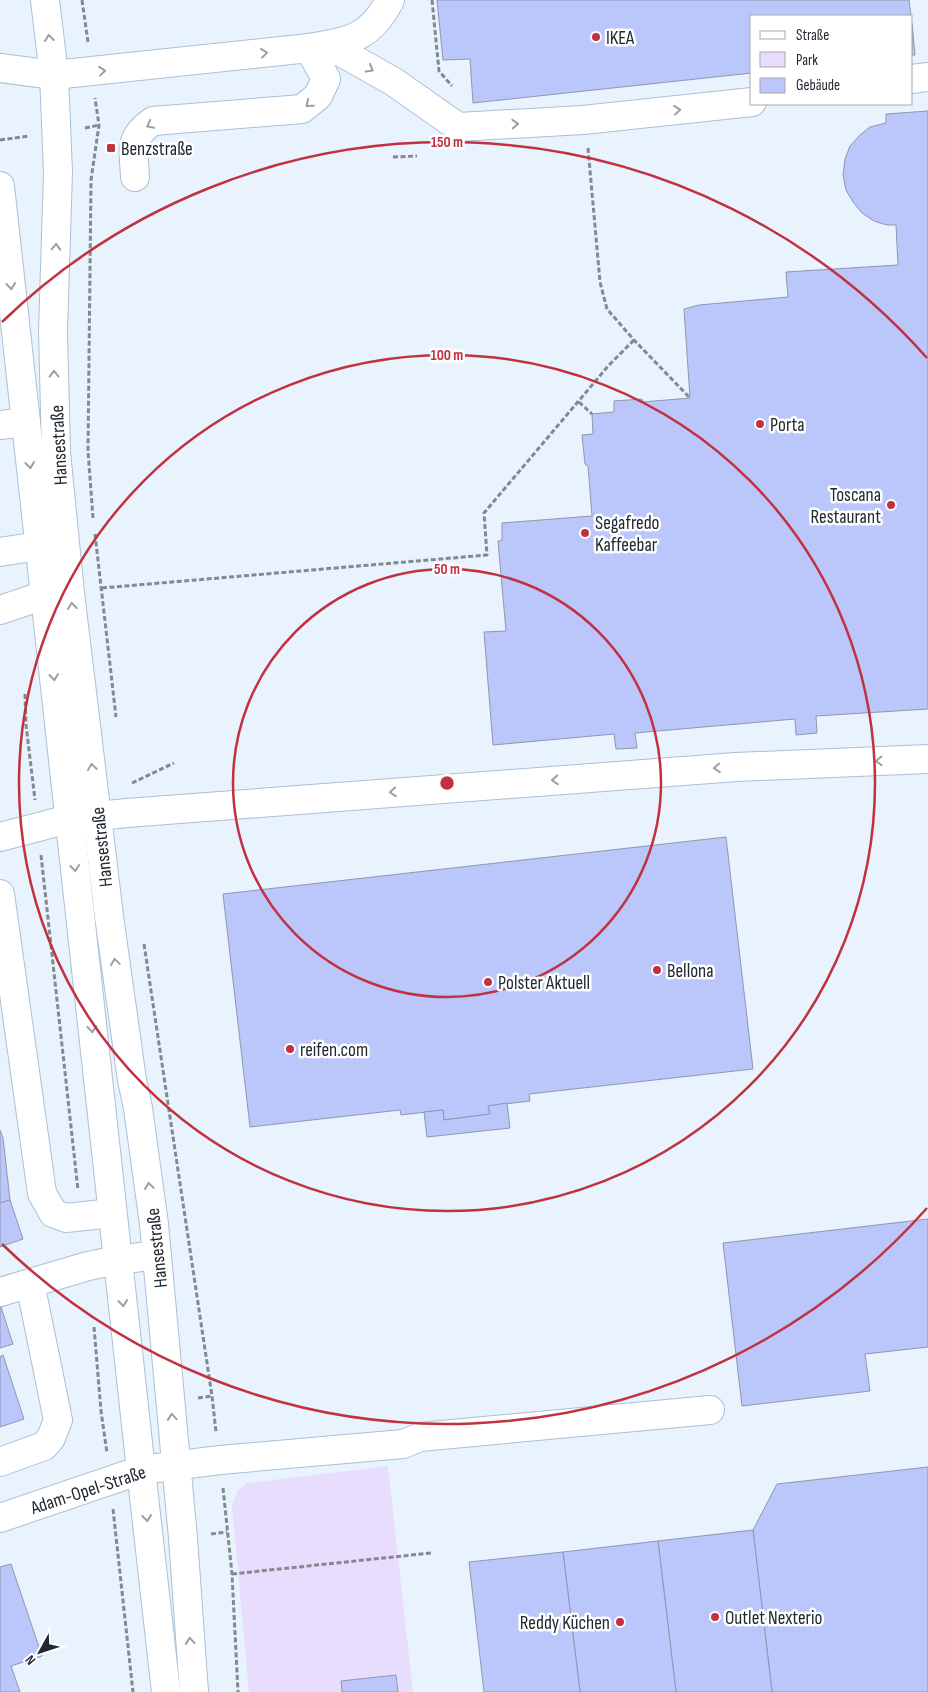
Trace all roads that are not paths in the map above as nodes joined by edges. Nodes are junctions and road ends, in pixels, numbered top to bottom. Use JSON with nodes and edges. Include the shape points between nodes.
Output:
{"nodes":[{"id":1,"x":45,"y":0,"type":"edge"},
{"id":2,"x":390,"y":0,"type":"edge"},
{"id":3,"x":309,"y":48,"type":"junction"},
{"id":4,"x":0,"y":68,"type":"edge"},
{"id":5,"x":54,"y":76,"type":"junction"},
{"id":6,"x":928,"y":77,"type":"edge"},
{"id":7,"x":913,"y":79,"type":"edge"},
{"id":8,"x":750,"y":102,"type":"edge"},
{"id":9,"x":135,"y":177,"type":"dead end"},
{"id":10,"x":0,"y":186,"type":"edge"},
{"id":11,"x":7,"y":318,"type":"edge"},
{"id":12,"x":13,"y":424,"type":"edge"},
{"id":13,"x":39,"y":546,"type":"junction"},
{"id":14,"x":0,"y":552,"type":"edge"},
{"id":15,"x":46,"y":595,"type":"junction"},
{"id":16,"x":0,"y":610,"type":"edge"},
{"id":17,"x":928,"y":758,"type":"edge"},
{"id":18,"x":98,"y":816,"type":"junction"},
{"id":19,"x":69,"y":819,"type":"junction"},
{"id":20,"x":0,"y":836,"type":"edge"},
{"id":21,"x":0,"y":894,"type":"edge"},
{"id":22,"x":112,"y":1214,"type":"junction"},
{"id":23,"x":157,"y":1255,"type":"junction"},
{"id":24,"x":118,"y":1260,"type":"junction"},
{"id":25,"x":30,"y":1283,"type":"junction"},
{"id":26,"x":0,"y":1292,"type":"edge"},
{"id":27,"x":710,"y":1410,"type":"dead end"},
{"id":28,"x":0,"y":1462,"type":"edge"},
{"id":29,"x":176,"y":1466,"type":"junction"},
{"id":30,"x":140,"y":1470,"type":"junction"},
{"id":31,"x":0,"y":1518,"type":"edge"},
{"id":32,"x":166,"y":1692,"type":"edge"},
{"id":33,"x":194,"y":1692,"type":"edge"}],
"edges":[{"from":5,"to":1,"type":"main road","name":"Hansestraße","one_way":true},
{"from":2,"to":3,"type":"main road","via":[[382,17],[366,32],[343,42]]},
{"from":5,"to":3,"type":"main road","one_way":true},
{"from":3,"to":8,"type":"main road","one_way":true,"via":[[341,52],[394,82],[458,127],[584,120]]},
{"from":3,"to":9,"type":"main road","one_way":true,"via":[[326,79],[318,96],[302,109],[153,121],[141,130],[134,143]]},
{"from":4,"to":5,"type":"main road"},
{"from":18,"to":5,"type":"main road","name":"Hansestraße","one_way":true,"via":[[56,452],[53,331],[58,172]]},
{"from":6,"to":7,"type":"main road"},
{"from":10,"to":11,"type":"main road","name":"Hansestraße","one_way":true},
{"from":11,"to":12,"type":"main road","name":"Hansestraße"},
{"from":12,"to":13,"type":"main road","name":"Hansestraße","one_way":true},
{"from":13,"to":14,"type":"main road"},
{"from":13,"to":15,"type":"main road","name":"Hansestraße"},
{"from":15,"to":16,"type":"main road"},
{"from":15,"to":19,"type":"main road","name":"Hansestraße","one_way":true},
{"from":17,"to":18,"type":"main road","one_way":true,"via":[[736,767]]},
{"from":18,"to":19,"type":"main road"},
{"from":23,"to":18,"type":"main road","name":"Hansestraße","one_way":true},
{"from":19,"to":20,"type":"main road"},
{"from":19,"to":22,"type":"main road","name":"Hansestraße","one_way":true},
{"from":21,"to":22,"type":"main road","via":[[42,1193],[53,1213],[66,1218]]},
{"from":22,"to":24,"type":"main road","name":"Hansestraße"},
{"from":23,"to":24,"type":"main road"},
{"from":29,"to":23,"type":"main road","name":"Hansestraße","one_way":true},
{"from":24,"to":25,"type":"main road"},
{"from":24,"to":30,"type":"main road","name":"Hansestraße","one_way":true},
{"from":25,"to":26,"type":"main road"},
{"from":25,"to":28,"type":"main road","via":[[58,1420],[44,1446]]},
{"from":27,"to":29,"type":"main road","name":"Adam-Opel-Straße","via":[[420,1437],[403,1444]]},
{"from":29,"to":30,"type":"main road","name":"Adam-Opel-Straße"},
{"from":33,"to":29,"type":"main road","name":"Hansestraße","one_way":true},
{"from":30,"to":31,"type":"main road","name":"Adam-Opel-Straße"},
{"from":30,"to":32,"type":"main road","name":"Hansestraße","one_way":true}]}
